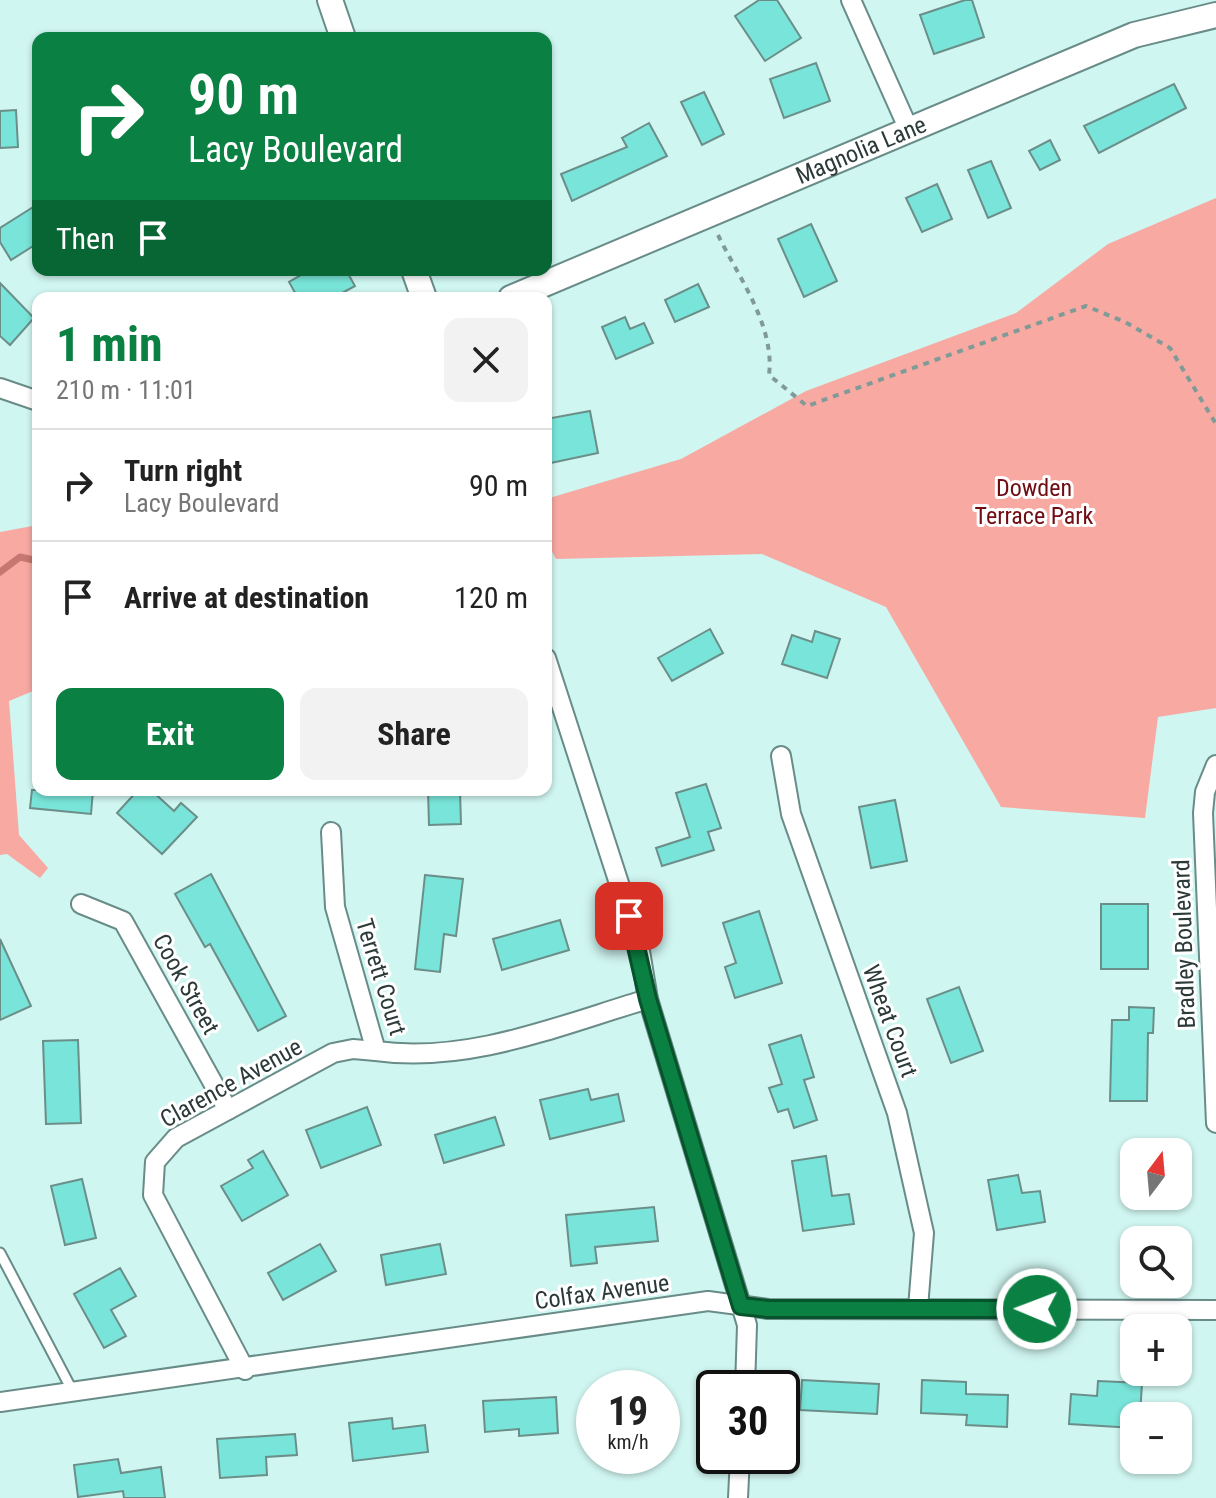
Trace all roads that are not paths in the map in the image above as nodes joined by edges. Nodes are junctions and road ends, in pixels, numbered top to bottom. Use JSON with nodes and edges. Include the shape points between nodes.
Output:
{"nodes":[{"id":1,"x":330,"y":0,"type":"edge"},
{"id":2,"x":851,"y":0,"type":"edge"},
{"id":3,"x":1216,"y":15,"type":"edge"},
{"id":4,"x":341,"y":32,"type":"edge"},
{"id":5,"x":909,"y":130,"type":"junction"},
{"id":6,"x":525,"y":292,"type":"edge"},
{"id":7,"x":0,"y":388,"type":"edge"},
{"id":8,"x":32,"y":399,"type":"edge"},
{"id":9,"x":552,"y":677,"type":"edge"},
{"id":10,"x":781,"y":756,"type":"dead end"},
{"id":11,"x":1216,"y":765,"type":"edge"},
{"id":12,"x":331,"y":832,"type":"dead end"},
{"id":13,"x":81,"y":904,"type":"dead end"},
{"id":14,"x":648,"y":999,"type":"junction"},
{"id":15,"x":376,"y":1051,"type":"junction"},
{"id":16,"x":228,"y":1110,"type":"junction"},
{"id":17,"x":1216,"y":1123,"type":"edge"},
{"id":18,"x":0,"y":1253,"type":"edge"},
{"id":19,"x":741,"y":1306,"type":"junction"},
{"id":20,"x":918,"y":1308,"type":"junction"},
{"id":21,"x":1216,"y":1310,"type":"edge"},
{"id":22,"x":245,"y":1370,"type":"junction"},
{"id":23,"x":746,"y":1370,"type":"edge"},
{"id":24,"x":72,"y":1390,"type":"junction"},
{"id":25,"x":0,"y":1402,"type":"edge"},
{"id":26,"x":739,"y":1474,"type":"edge"},
{"id":27,"x":738,"y":1498,"type":"edge"}],
"edges":[{"from":1,"to":4,"type":"street"},
{"from":2,"to":5,"type":"street"},
{"from":3,"to":5,"type":"street","name":"Magnolia Lane","via":[[1134,35]]},
{"from":5,"to":6,"type":"street","name":"Magnolia Lane"},
{"from":7,"to":8,"type":"street"},
{"from":9,"to":14,"type":"street","via":[[639,945]]},
{"from":10,"to":20,"type":"street","name":"Wheat Court","via":[[791,814],[897,1113],[924,1233]]},
{"from":11,"to":17,"type":"street","name":"Bradley Boulevard","via":[[1203,813]]},
{"from":12,"to":15,"type":"street","name":"Terrett Court","via":[[335,907]]},
{"from":13,"to":16,"type":"street","name":"Cook Street","via":[[123,921]]},
{"from":14,"to":15,"type":"street","name":"Terrett Court","via":[[469,1051],[431,1056]]},
{"from":14,"to":19,"type":"street"},
{"from":15,"to":16,"type":"street","name":"Clarence Avenue","via":[[333,1053]]},
{"from":16,"to":22,"type":"street","name":"Clarence Avenue","via":[[164,1148],[152,1179],[153,1195]]},
{"from":18,"to":24,"type":"lane"},
{"from":19,"to":20,"type":"street","name":"Colfax Avenue"},
{"from":19,"to":22,"type":"street","name":"Colfax Avenue","via":[[708,1301]]},
{"from":19,"to":23,"type":"street","via":[[747,1325]]},
{"from":20,"to":21,"type":"street","name":"Colfax Avenue"},
{"from":22,"to":24,"type":"street","name":"Colfax Avenue"},
{"from":24,"to":25,"type":"street","name":"Colfax Avenue"},
{"from":26,"to":27,"type":"street"}]}
